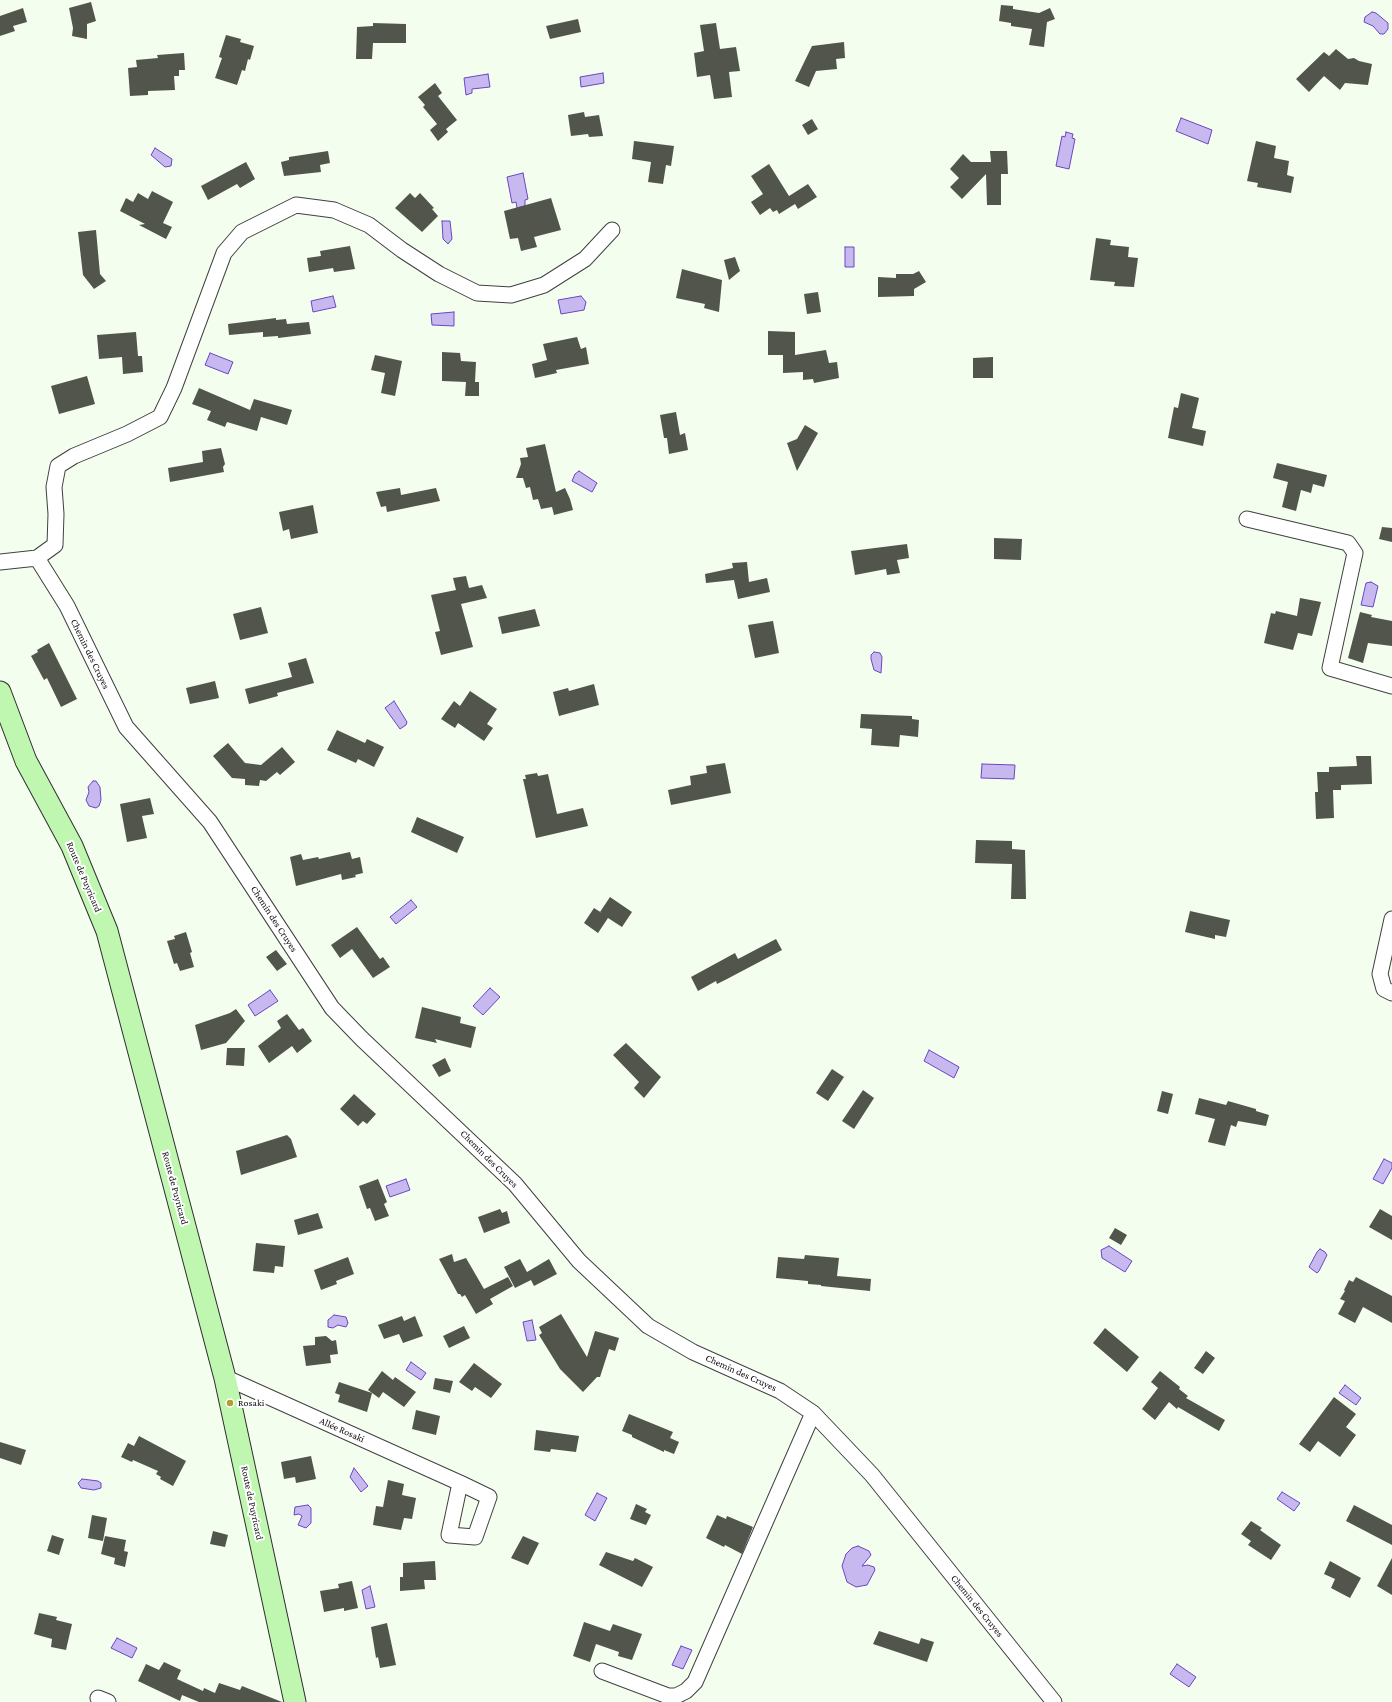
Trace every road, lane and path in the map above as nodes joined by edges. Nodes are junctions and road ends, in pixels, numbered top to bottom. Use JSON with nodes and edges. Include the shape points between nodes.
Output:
{"nodes":[{"id":1,"x":612,"y":230,"type":"dead end"},
{"id":2,"x":1247,"y":519,"type":"dead end"},
{"id":3,"x":37,"y":558,"type":"junction"},
{"id":4,"x":0,"y":562,"type":"edge"},
{"id":5,"x":1392,"y":686,"type":"edge"},
{"id":6,"x":0,"y":692,"type":"edge"},
{"id":7,"x":1392,"y":919,"type":"edge"},
{"id":8,"x":1392,"y":993,"type":"edge"},
{"id":9,"x":225,"y":1378,"type":"junction"},
{"id":10,"x":813,"y":1412,"type":"junction"},
{"id":11,"x":460,"y":1483,"type":"dead end"},
{"id":12,"x":602,"y":1671,"type":"dead end"},
{"id":13,"x":296,"y":1702,"type":"edge"},
{"id":14,"x":1054,"y":1702,"type":"edge"}],
"edges":[{"from":1,"to":3,"type":"street","via":[[585,259],[544,285],[511,295],[477,293],[402,250],[369,225],[334,210],[296,205],[242,232],[224,253],[174,388],[160,416],[58,466],[54,487],[55,545]]},
{"from":2,"to":5,"type":"street","via":[[1348,543],[1355,553],[1330,668]]},
{"from":3,"to":4,"type":"street"},
{"from":3,"to":10,"type":"street","name":"Chemin des Cruyes","via":[[67,606],[126,727],[210,822],[332,1008],[515,1184],[578,1261],[648,1326],[693,1352],[780,1391]]},
{"from":6,"to":9,"type":"main road","name":"Route de Puyricard","via":[[26,761],[72,846],[107,931]]},
{"from":7,"to":8,"type":"street","via":[[1380,974],[1384,989]]},
{"from":9,"to":11,"type":"street","name":"Allée Rosaki"},
{"from":9,"to":13,"type":"main road","name":"Route de Puyricard"},
{"from":10,"to":12,"type":"street","via":[[695,1682],[686,1691],[676,1696],[668,1696]]},
{"from":10,"to":14,"type":"street","name":"Chemin des Cruyes","via":[[872,1475]]}]}
